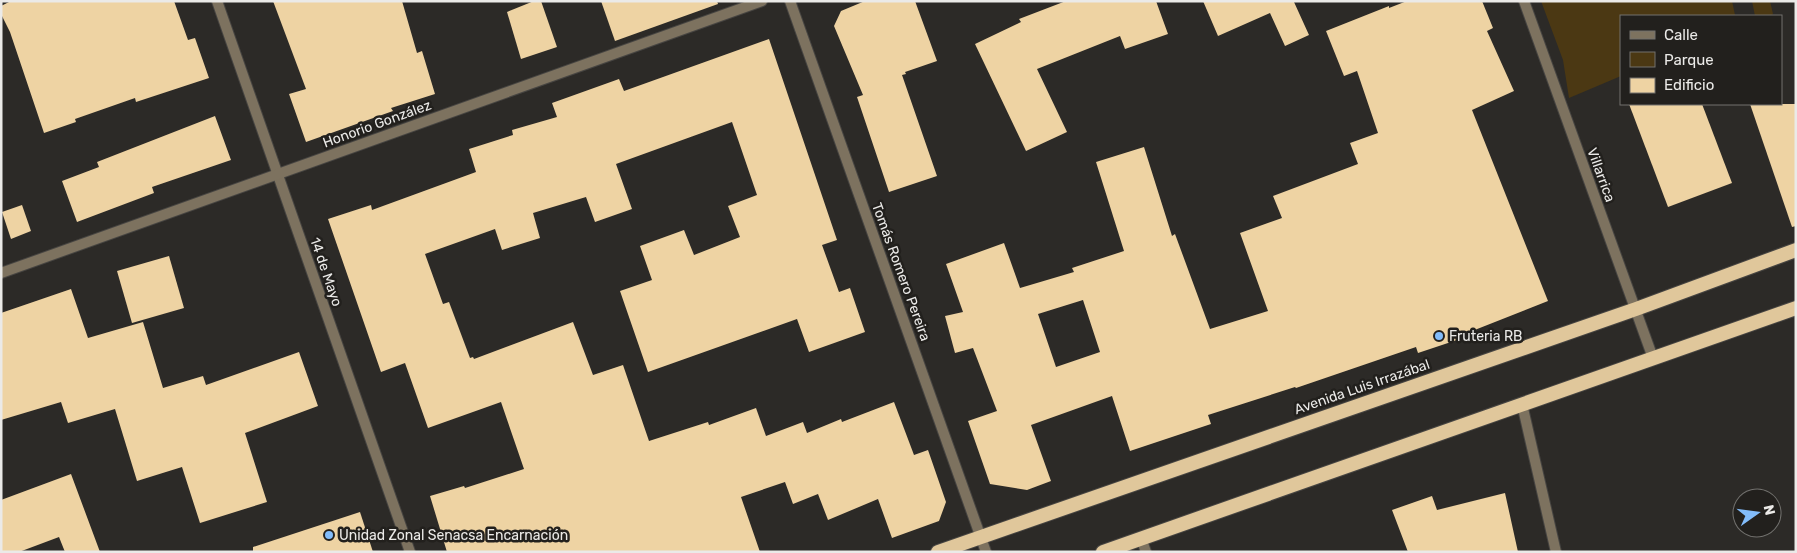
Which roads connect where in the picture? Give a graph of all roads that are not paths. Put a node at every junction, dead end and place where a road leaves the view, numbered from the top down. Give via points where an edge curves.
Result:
1 (217, 1) edge
2 (762, 1) edge
3 (790, 1) edge
4 (1524, 1) edge
5 (278, 174) junction
6 (1796, 250) edge
7 (1, 273) edge
8 (1796, 308) edge
9 (1636, 309) junction
10 (1653, 358) junction
11 (1522, 404) junction
12 (980, 537) junction
13 (1143, 545) edge
14 (410, 552) edge
15 (938, 552) edge
16 (986, 552) edge
17 (1103, 552) edge
18 (1556, 552) edge

1 - 5 street, 14 de Mayo
2 - 5 street, Honorio González
3 - 12 street, Tomás Romero Pereira
4 - 9 street, Villarrica
5 - 7 street, Honorio González
5 - 14 street, 14 de Mayo
6 - 9 highway, Avenida Luis Irrazábal
8 - 10 highway
9 - 10 street, Villarrica
9 - 12 highway, Avenida Luis Irrazábal
10 - 11 highway
11 - 13 highway
11 - 18 street
12 - 15 highway, Avenida Luis Irrazábal
12 - 16 street, Tomás Romero Pereira
13 - 17 highway

